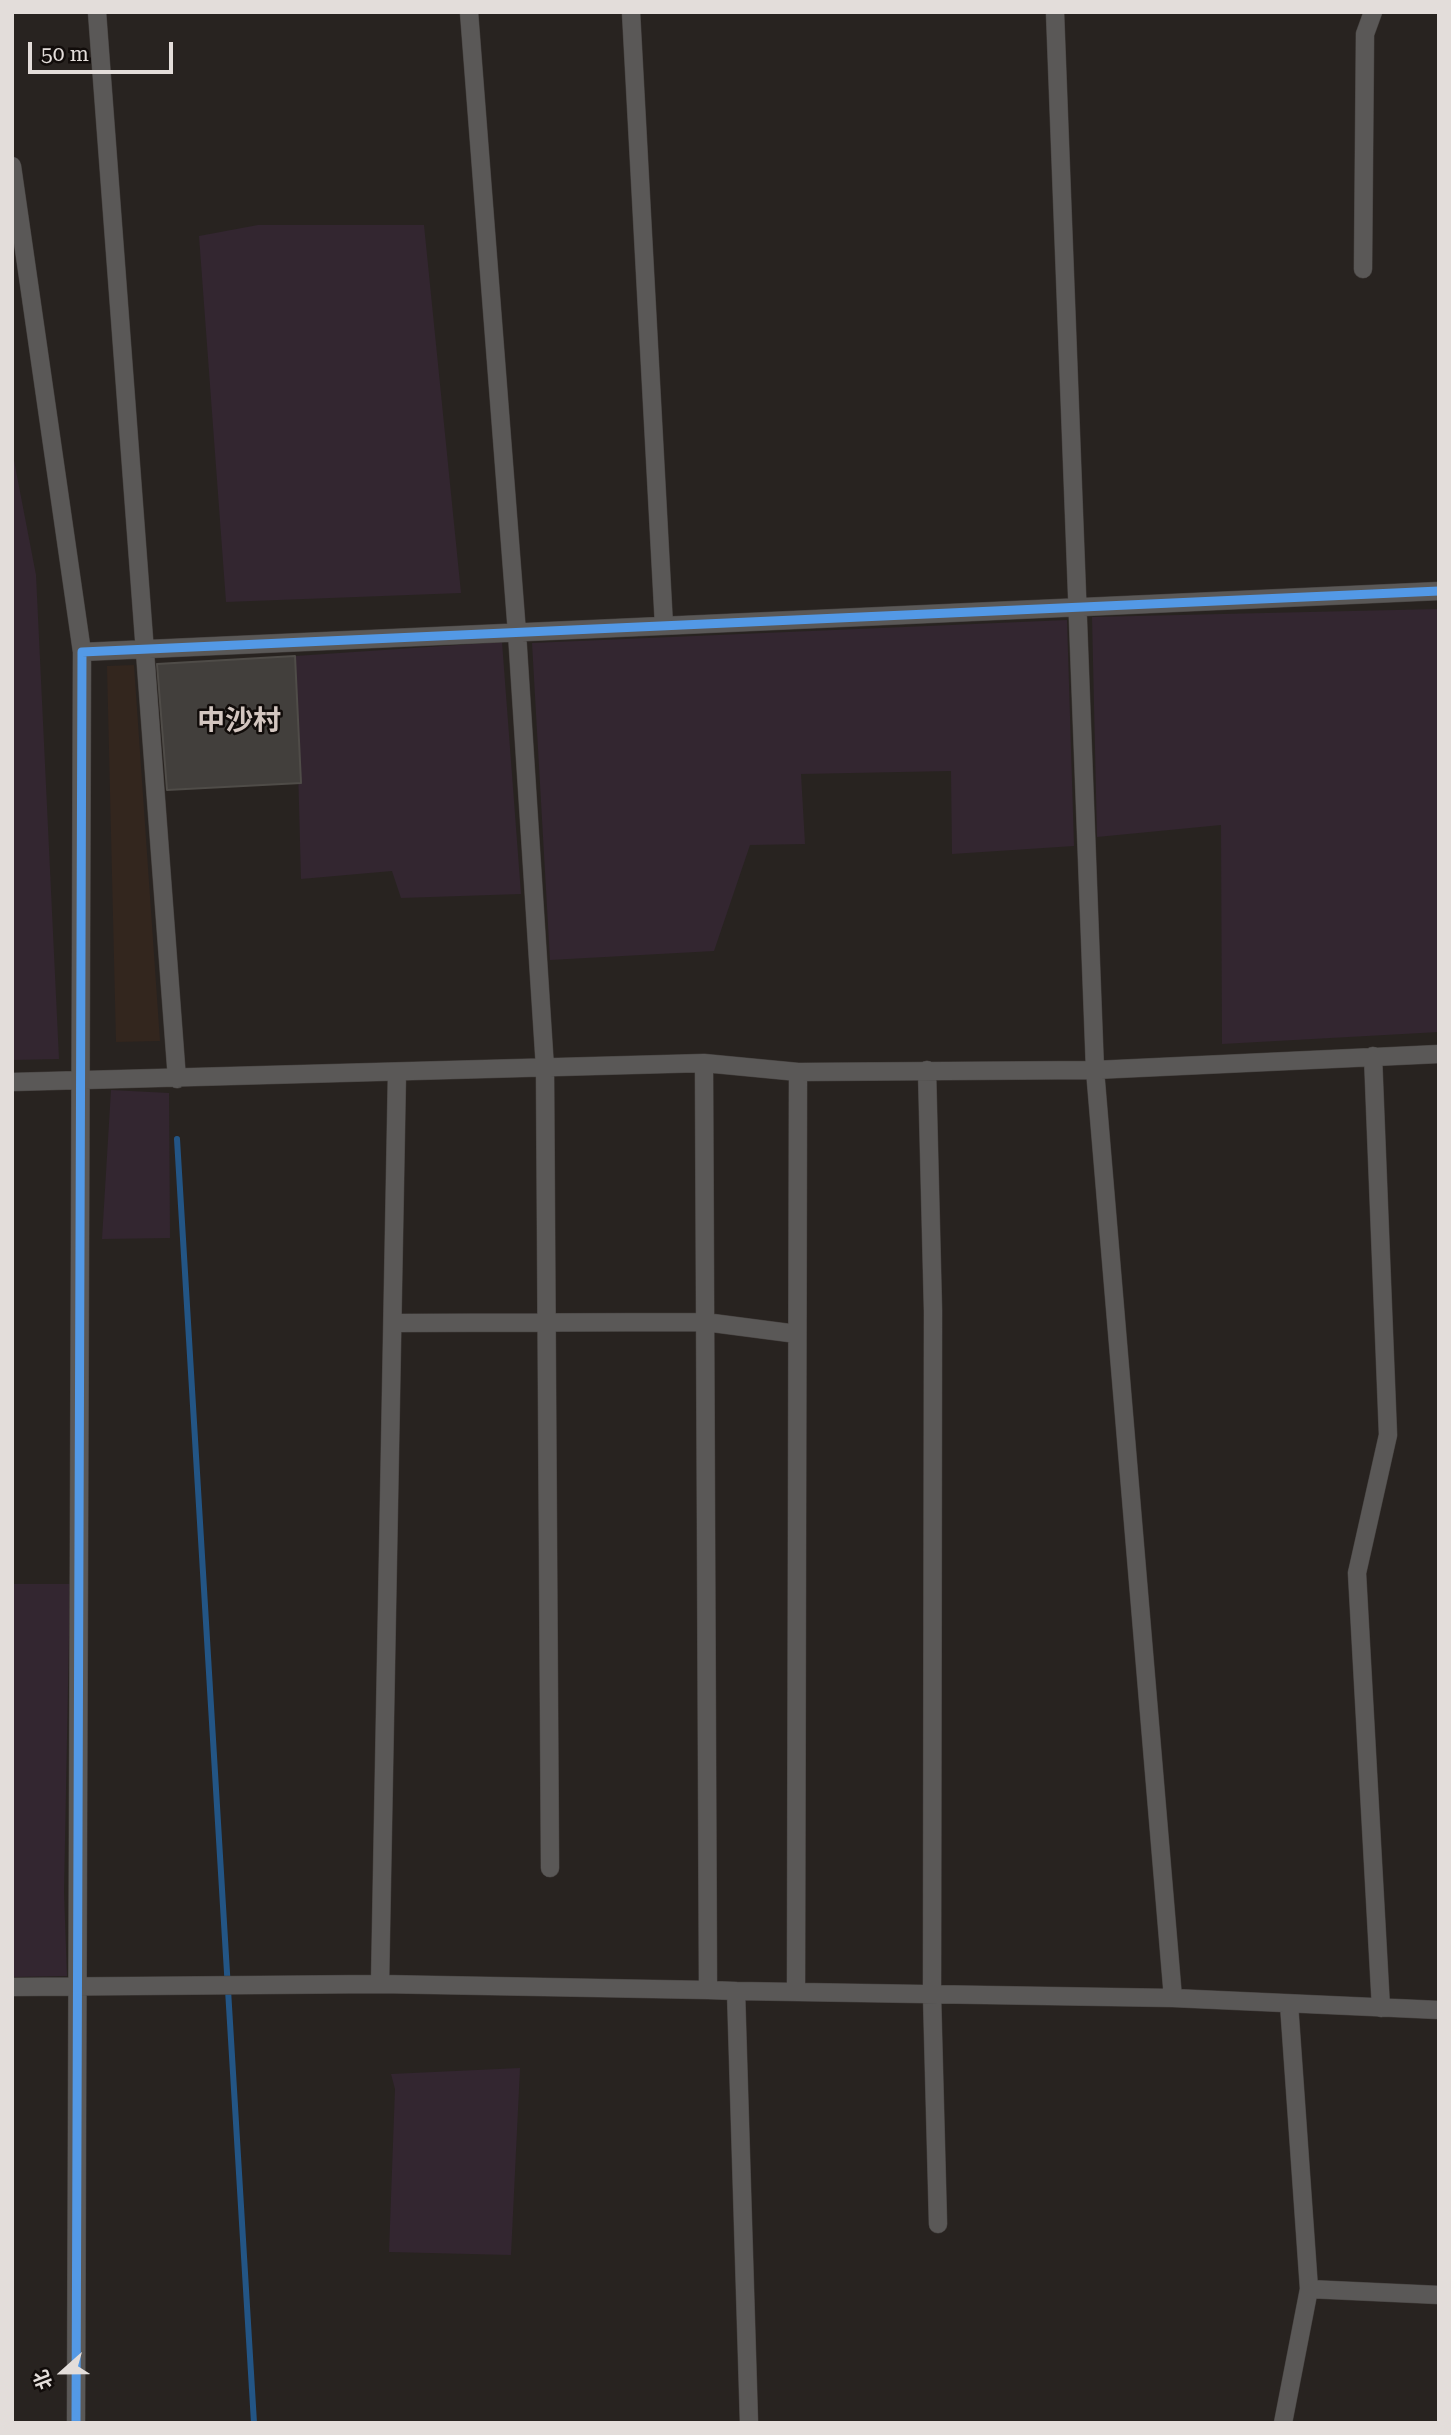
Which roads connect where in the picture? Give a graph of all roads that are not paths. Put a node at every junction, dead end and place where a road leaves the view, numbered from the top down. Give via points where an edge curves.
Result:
1 (97, 12) edge
2 (469, 12) edge
3 (631, 12) edge
4 (1055, 12) edge
5 (1373, 12) edge
6 (12, 166) edge
7 (1363, 269) dead end
8 (1439, 591) edge
9 (1077, 607) junction
10 (664, 626) junction
11 (517, 632) junction
12 (146, 649) junction
13 (82, 652) junction
14 (1439, 1054) edge
15 (1373, 1056) junction
16 (704, 1063) junction
17 (545, 1068) junction
18 (927, 1070) junction
19 (1095, 1070) junction
20 (397, 1072) junction
21 (798, 1072) junction
22 (177, 1079) junction
23 (12, 1082) edge
24 (83, 1082) junction
25 (547, 1322) junction
26 (705, 1322) junction
27 (394, 1323) junction
28 (797, 1334) junction
29 (550, 1868) dead end
30 (380, 1984) junction
31 (76, 1986) junction
32 (12, 1987) edge
33 (708, 1990) junction
34 (736, 1991) junction
35 (796, 1992) junction
36 (932, 1995) junction
37 (1173, 1998) junction
38 (1289, 2004) junction
39 (1381, 2008) junction
40 (1439, 2010) edge
41 (938, 2224) dead end
42 (1309, 2289) junction
43 (1439, 2295) edge
44 (76, 2423) edge
45 (749, 2423) edge
46 (1283, 2423) edge

1 - 12 street
2 - 11 street
3 - 10 street
4 - 9 street
5 - 7 street via 1365,34
6 - 13 street
8 - 9 street
9 - 10 street
9 - 19 street
10 - 11 street
11 - 12 street
11 - 17 street
12 - 13 street
12 - 22 street
13 - 24 street
14 - 15 street
15 - 19 street
15 - 39 street via 1388,1435 1357,1573
16 - 17 street
16 - 21 street
16 - 26 street
17 - 20 street
17 - 25 street
18 - 19 street
18 - 21 street
18 - 36 street via 933,1311
19 - 37 street
20 - 22 street
20 - 27 street
21 - 28 street
22 - 24 street
23 - 24 street
24 - 31 street
25 - 26 street
25 - 27 street
25 - 29 street
26 - 28 street
26 - 33 street
27 - 30 street
28 - 35 street
30 - 31 street
30 - 33 street
31 - 32 street
31 - 44 street
33 - 34 street
34 - 35 street
34 - 45 street
35 - 36 street
36 - 37 street
36 - 41 street
37 - 38 street
38 - 39 street
38 - 42 street
39 - 40 street
42 - 43 street
42 - 46 street

